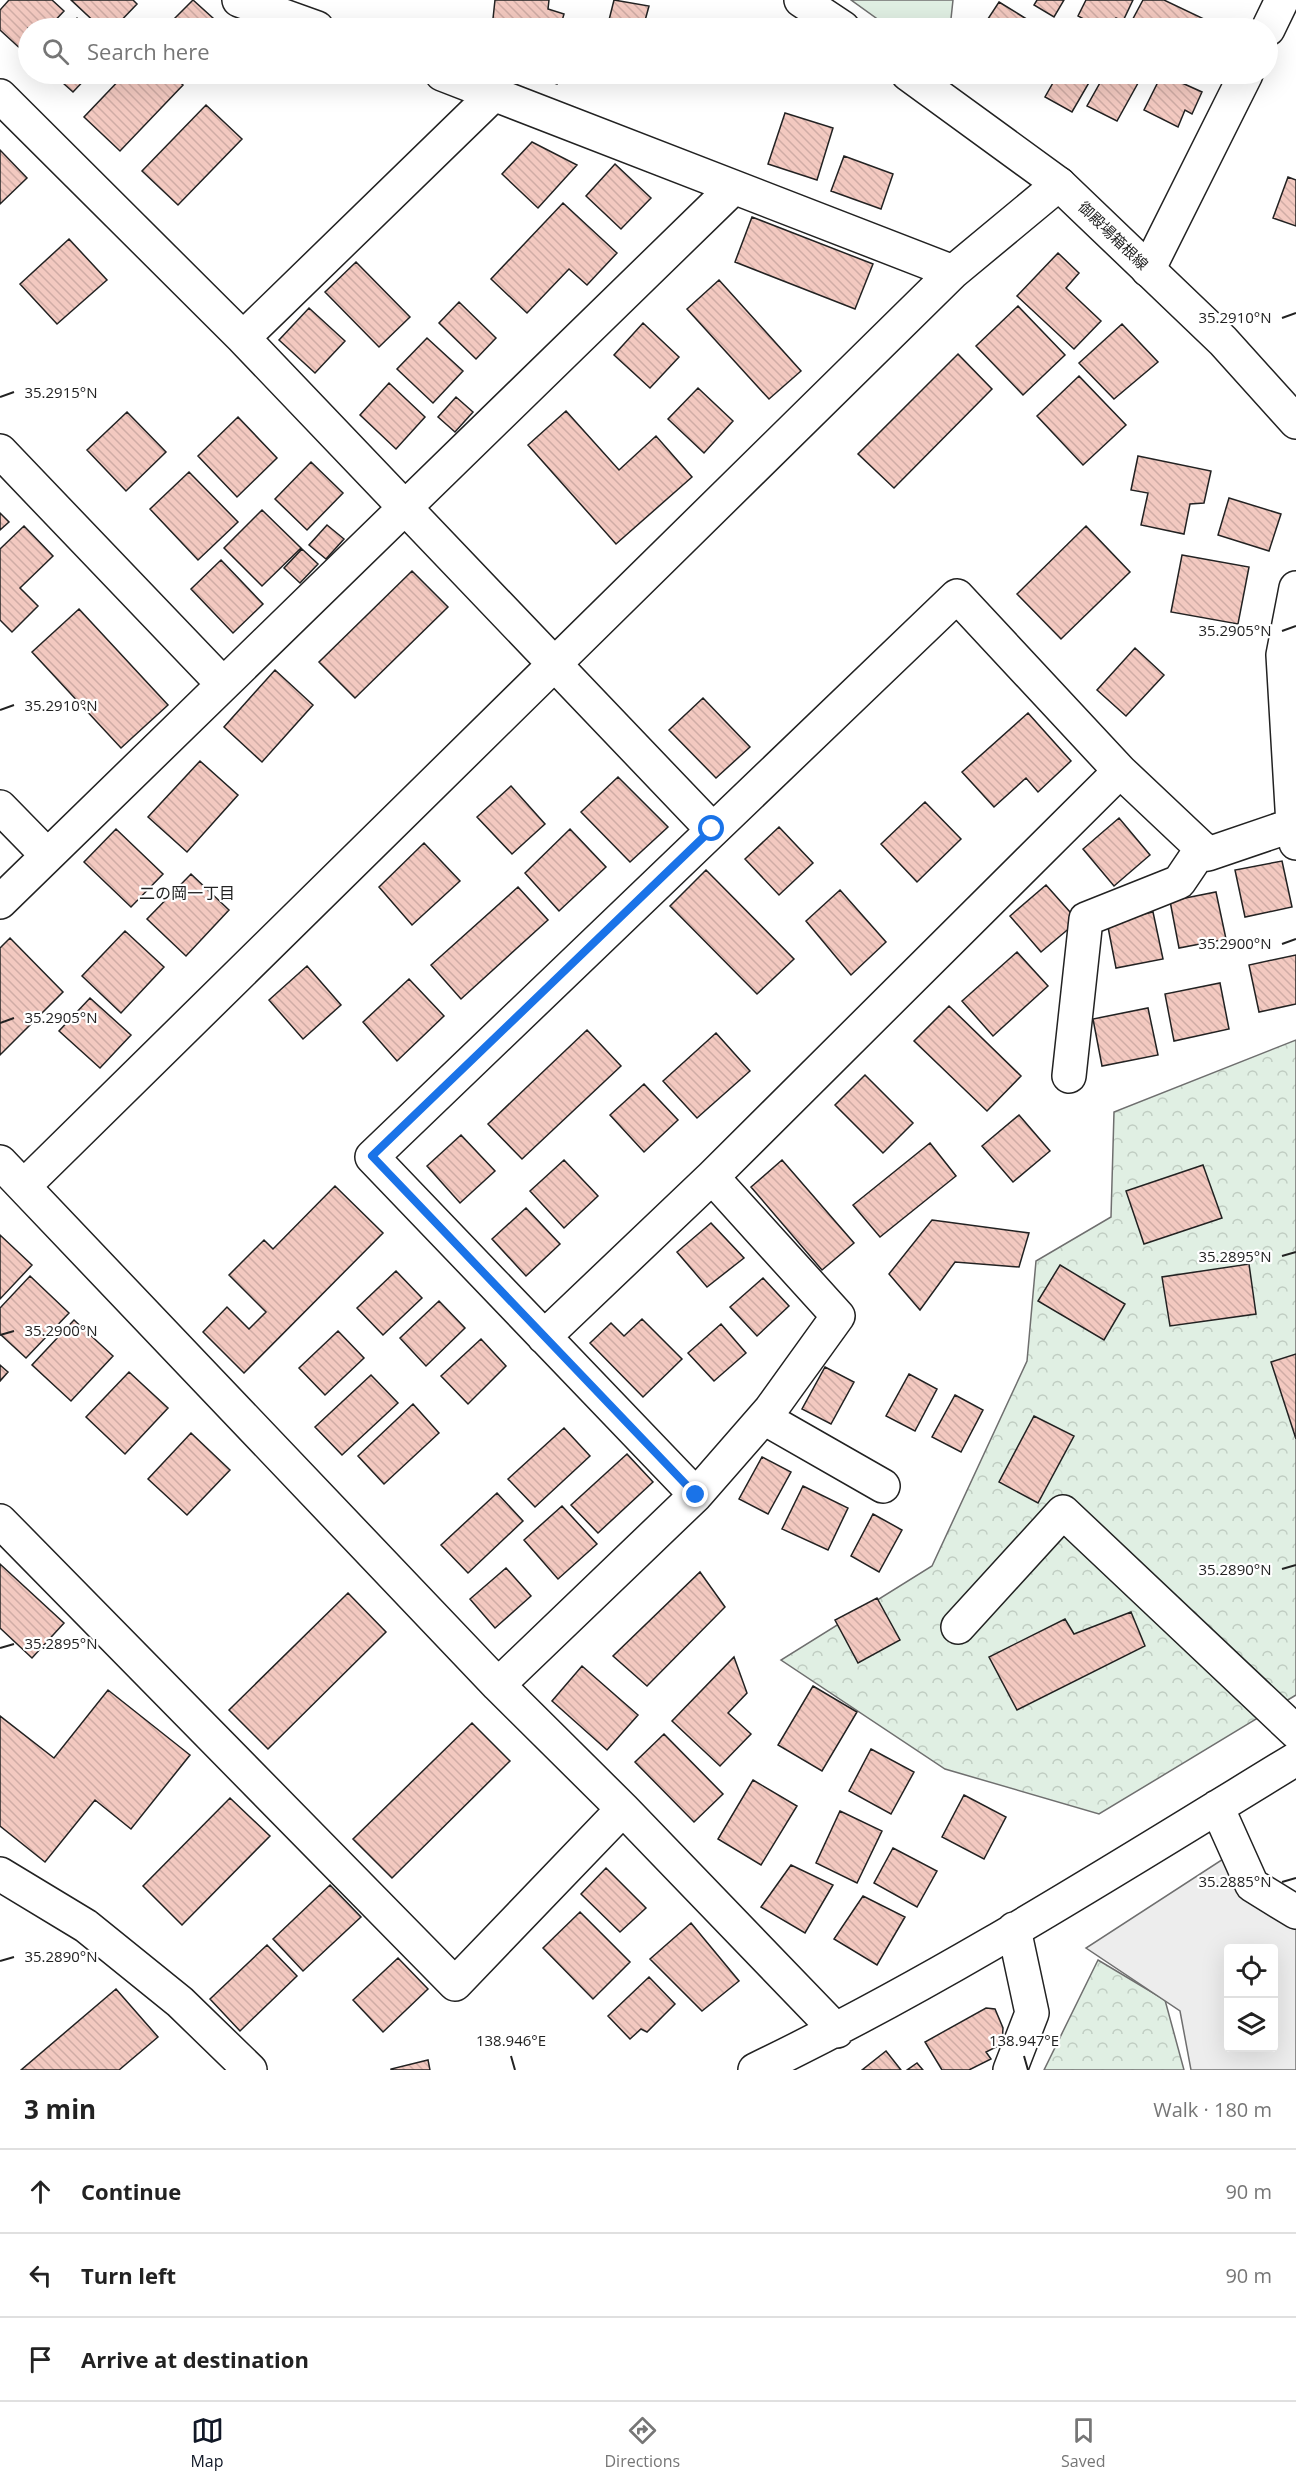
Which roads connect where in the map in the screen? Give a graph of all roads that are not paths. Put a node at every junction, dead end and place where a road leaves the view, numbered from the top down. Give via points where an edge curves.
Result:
1 (238, 0) edge
2 (801, 0) edge
3 (1282, 0) edge
4 (289, 18) edge
5 (828, 18) edge
6 (1273, 18) edge
7 (470, 84) edge
8 (922, 84) edge
9 (1241, 84) edge
10 (495, 93) junction
11 (0, 96) edge
12 (1059, 184) junction
13 (733, 188) junction
14 (1148, 270) junction
15 (953, 272) junction
16 (243, 338) junction
17 (1296, 422) edge
18 (0, 451) edge
19 (406, 506) junction
20 (1296, 588) edge
21 (553, 664) junction
22 (222, 683) junction
23 (1119, 771) junction
24 (0, 807) edge
25 (712, 829) junction
26 (1294, 834) edge
27 (1202, 848) junction
28 (46, 854) junction
29 (0, 902) edge
30 (1069, 1076) dead end
31 (0, 1162) edge
32 (712, 1177) junction
33 (24, 1186) junction
34 (544, 1337) junction
35 (764, 1418) junction
36 (884, 1486) dead end
37 (696, 1495) junction
38 (0, 1521) edge
39 (958, 1627) dead end
40 (498, 1685) junction
41 (1296, 1732) edge
42 (1296, 1759) edge
43 (1217, 1807) junction
44 (623, 1809) junction
45 (0, 1874) edge
46 (1296, 1912) edge
47 (1014, 1929) junction
48 (837, 2031) junction
49 (250, 2070) edge
50 (755, 2070) edge
51 (1010, 2070) edge

1 - 4 street
2 - 5 street
3 - 6 street
7 - 10 street
8 - 12 street, 御殿場箱根線
9 - 14 street
10 - 13 street
10 - 16 street
11 - 16 street
12 - 14 street, 御殿場箱根線
12 - 15 street
13 - 15 street
13 - 19 street
14 - 17 street, 御殿場箱根線 via 1223,341
15 - 21 street
16 - 19 street
18 - 22 street
19 - 21 street
19 - 22 street
20 - 26 street via 1283,655
21 - 25 street
21 - 33 street
22 - 28 street
23 - 25 street via 957,596
23 - 27 street
23 - 32 street
24 - 28 street
25 - 34 street via 372,1156
26 - 27 street via 1208,854
27 - 30 street via 1179,882 1086,919
28 - 29 street
31 - 33 street
32 - 34 street
32 - 35 street via 838,1316
33 - 40 street
34 - 37 street
35 - 36 street
35 - 37 street
37 - 40 street
38 - 44 street via 455,1984
39 - 41 street via 1063,1512
40 - 44 street
42 - 43 street
43 - 46 street via 1252,1885
43 - 47 street
44 - 48 street
45 - 49 street via 86,1926 180,2002
47 - 48 street
47 - 51 street via 1032,2013
48 - 50 street

